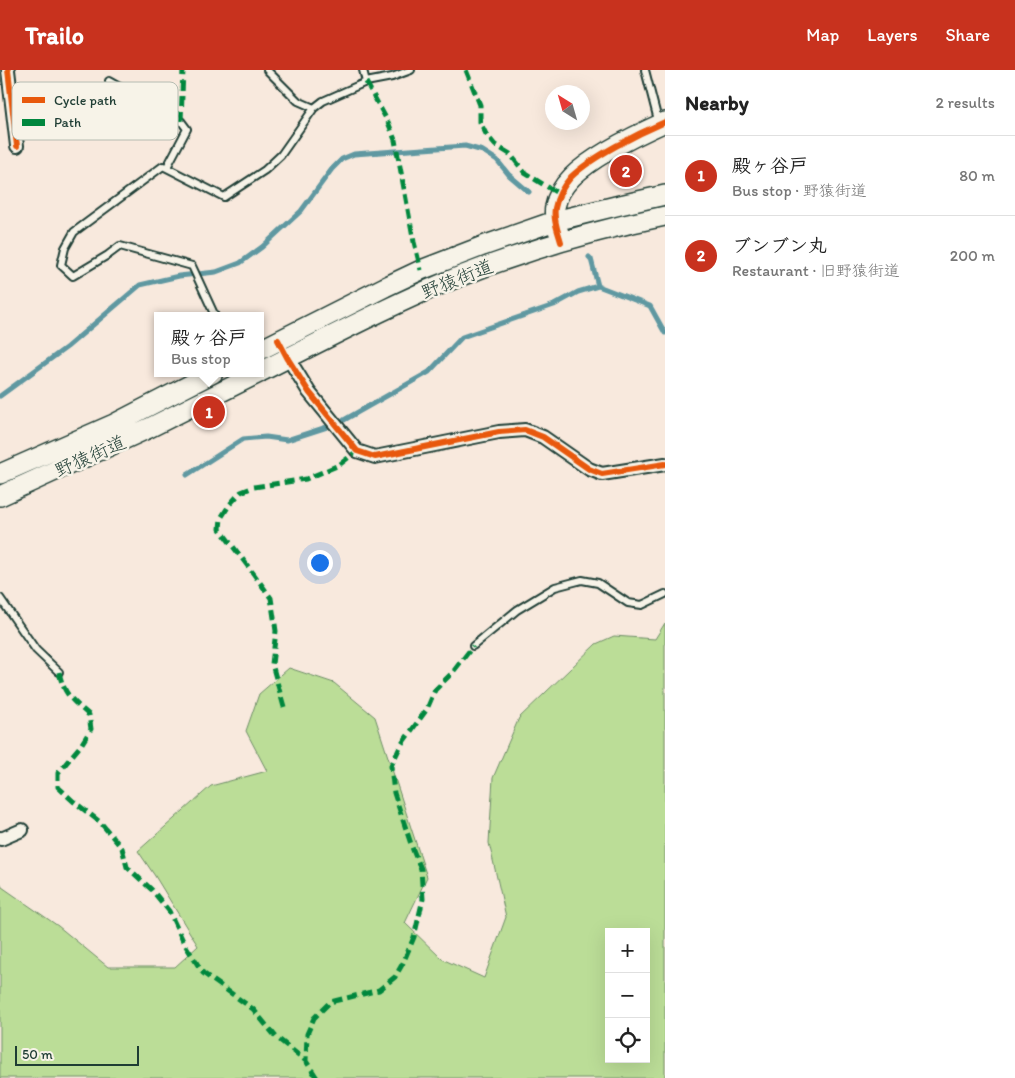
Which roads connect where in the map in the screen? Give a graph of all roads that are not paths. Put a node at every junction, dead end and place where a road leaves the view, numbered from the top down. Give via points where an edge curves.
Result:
1 (8, 70) edge
2 (267, 70) edge
3 (363, 70) edge
4 (411, 70) edge
5 (644, 70) edge
6 (366, 82) junction
7 (5, 97) edge
8 (314, 108) junction
9 (178, 119) edge
10 (662, 124) edge
11 (12, 126) edge
12 (16, 140) edge
13 (17, 146) dead end
14 (167, 167) junction
15 (665, 195) edge
16 (665, 216) edge
17 (555, 221) junction
18 (561, 242) junction
19 (213, 312) edge
20 (278, 340) junction
21 (264, 348) edge
22 (288, 359) junction
23 (264, 371) edge
24 (205, 377) edge
25 (251, 377) edge
26 (665, 464) edge
27 (0, 474) edge
28 (0, 496) edge
29 (665, 594) edge
30 (0, 598) edge
31 (473, 646) dead end
32 (59, 672) dead end
33 (22, 830) dead end
34 (0, 838) edge

1 - 7 street
2 - 8 lane via 298,101
3 - 6 lane
4 - 6 lane
5 - 10 lane
6 - 8 lane
7 - 11 street
8 - 14 lane via 281,155 265,170 224,197
9 - 14 lane via 187,129
10 - 17 main road via 607,152 571,178 559,194
12 - 13 street
14 - 19 lane via 163,166 74,232 65,248 61,265 73,276 120,246 192,266
15 - 17 main road, 野猿街道
16 - 18 main road, 野猿街道
17 - 18 main road
17 - 20 main road, 野猿街道 via 421,270
18 - 22 main road, 野猿街道 via 435,287
20 - 21 main road, 野猿街道
20 - 22 street
22 - 23 main road, 野猿街道
22 - 26 street via 309,392 357,451 375,457 499,432 525,430 544,437 589,469 602,474
24 - 27 main road, 野猿街道 via 114,424
25 - 28 main road, 野猿街道
29 - 31 lane via 642,605 628,603 598,583 582,580 555,587 517,610
30 - 32 lane via 36,650
33 - 34 street

